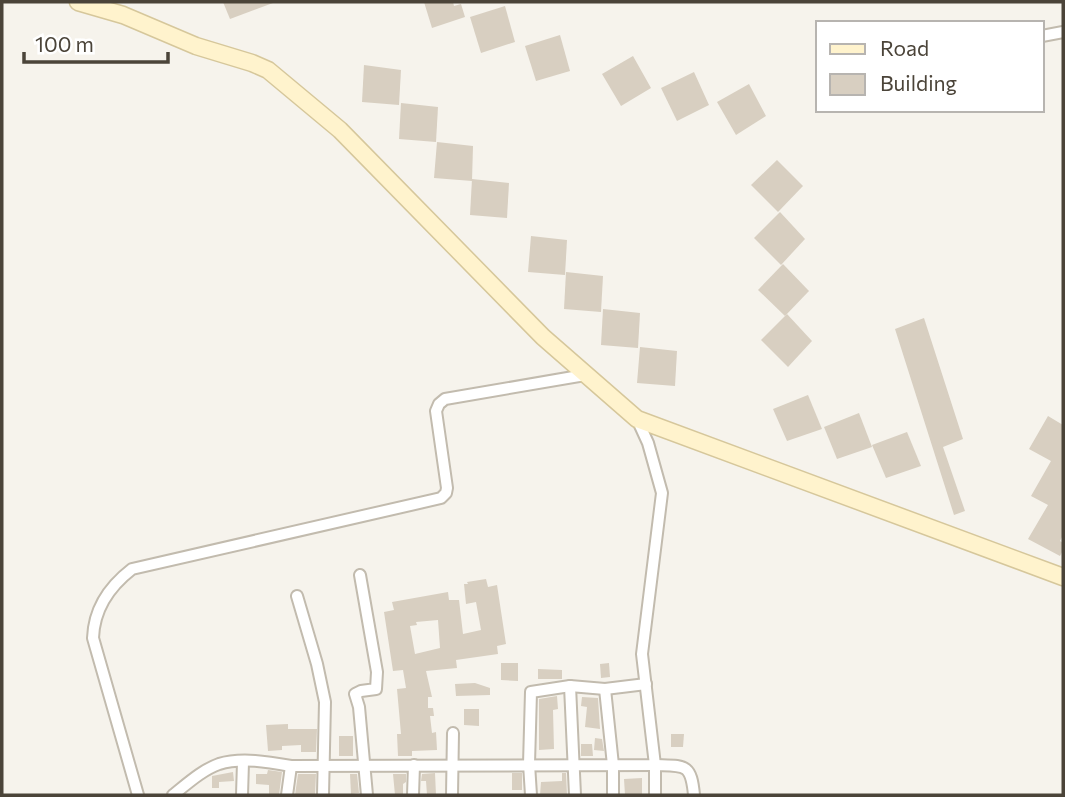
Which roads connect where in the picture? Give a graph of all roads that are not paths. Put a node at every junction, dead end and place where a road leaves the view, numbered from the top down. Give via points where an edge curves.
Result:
1 (78, 2) edge
2 (1063, 32) edge
3 (1044, 36) edge
4 (585, 374) junction
5 (637, 419) junction
6 (360, 575) dead end
7 (1063, 577) edge
8 (297, 596) dead end
9 (646, 684) junction
10 (570, 686) junction
11 (605, 689) junction
12 (453, 733) dead end
13 (243, 762) junction
14 (453, 764) junction
15 (529, 764) junction
16 (414, 765) junction
17 (575, 765) junction
18 (613, 765) junction
19 (655, 765) junction
20 (291, 766) junction
21 (325, 766) junction
22 (366, 766) junction
23 (191, 781) junction
24 (138, 795) edge
25 (173, 795) edge
26 (190, 795) edge
27 (242, 795) edge
28 (287, 795) edge
29 (323, 795) edge
30 (367, 795) edge
31 (413, 795) edge
32 (452, 795) edge
33 (531, 795) edge
34 (575, 795) edge
35 (613, 795) edge
36 (655, 795) edge
37 (694, 795) edge

1 - 4 street via 268,70 340,130
2 - 3 street
4 - 5 street
4 - 24 street via 445,399 439,404 436,411 447,488 441,498 132,569 115,582 93,625 93,638
5 - 7 street
5 - 9 street via 662,492 642,654
6 - 22 street via 377,672 376,690 355,694
8 - 21 street via 325,702
9 - 11 street
9 - 19 street
10 - 11 street
10 - 15 street via 531,692
10 - 17 street
11 - 18 street
12 - 14 street
13 - 20 street
13 - 23 street via 220,763
13 - 27 street
14 - 15 street
14 - 16 street
14 - 32 street
15 - 17 street
15 - 33 street
16 - 22 street
16 - 31 street
17 - 18 street
17 - 34 street
18 - 19 street
18 - 35 street
19 - 36 street
19 - 37 street via 688,769
20 - 21 street
20 - 28 street
21 - 22 street
21 - 29 street
22 - 30 street
23 - 25 street
23 - 26 street

